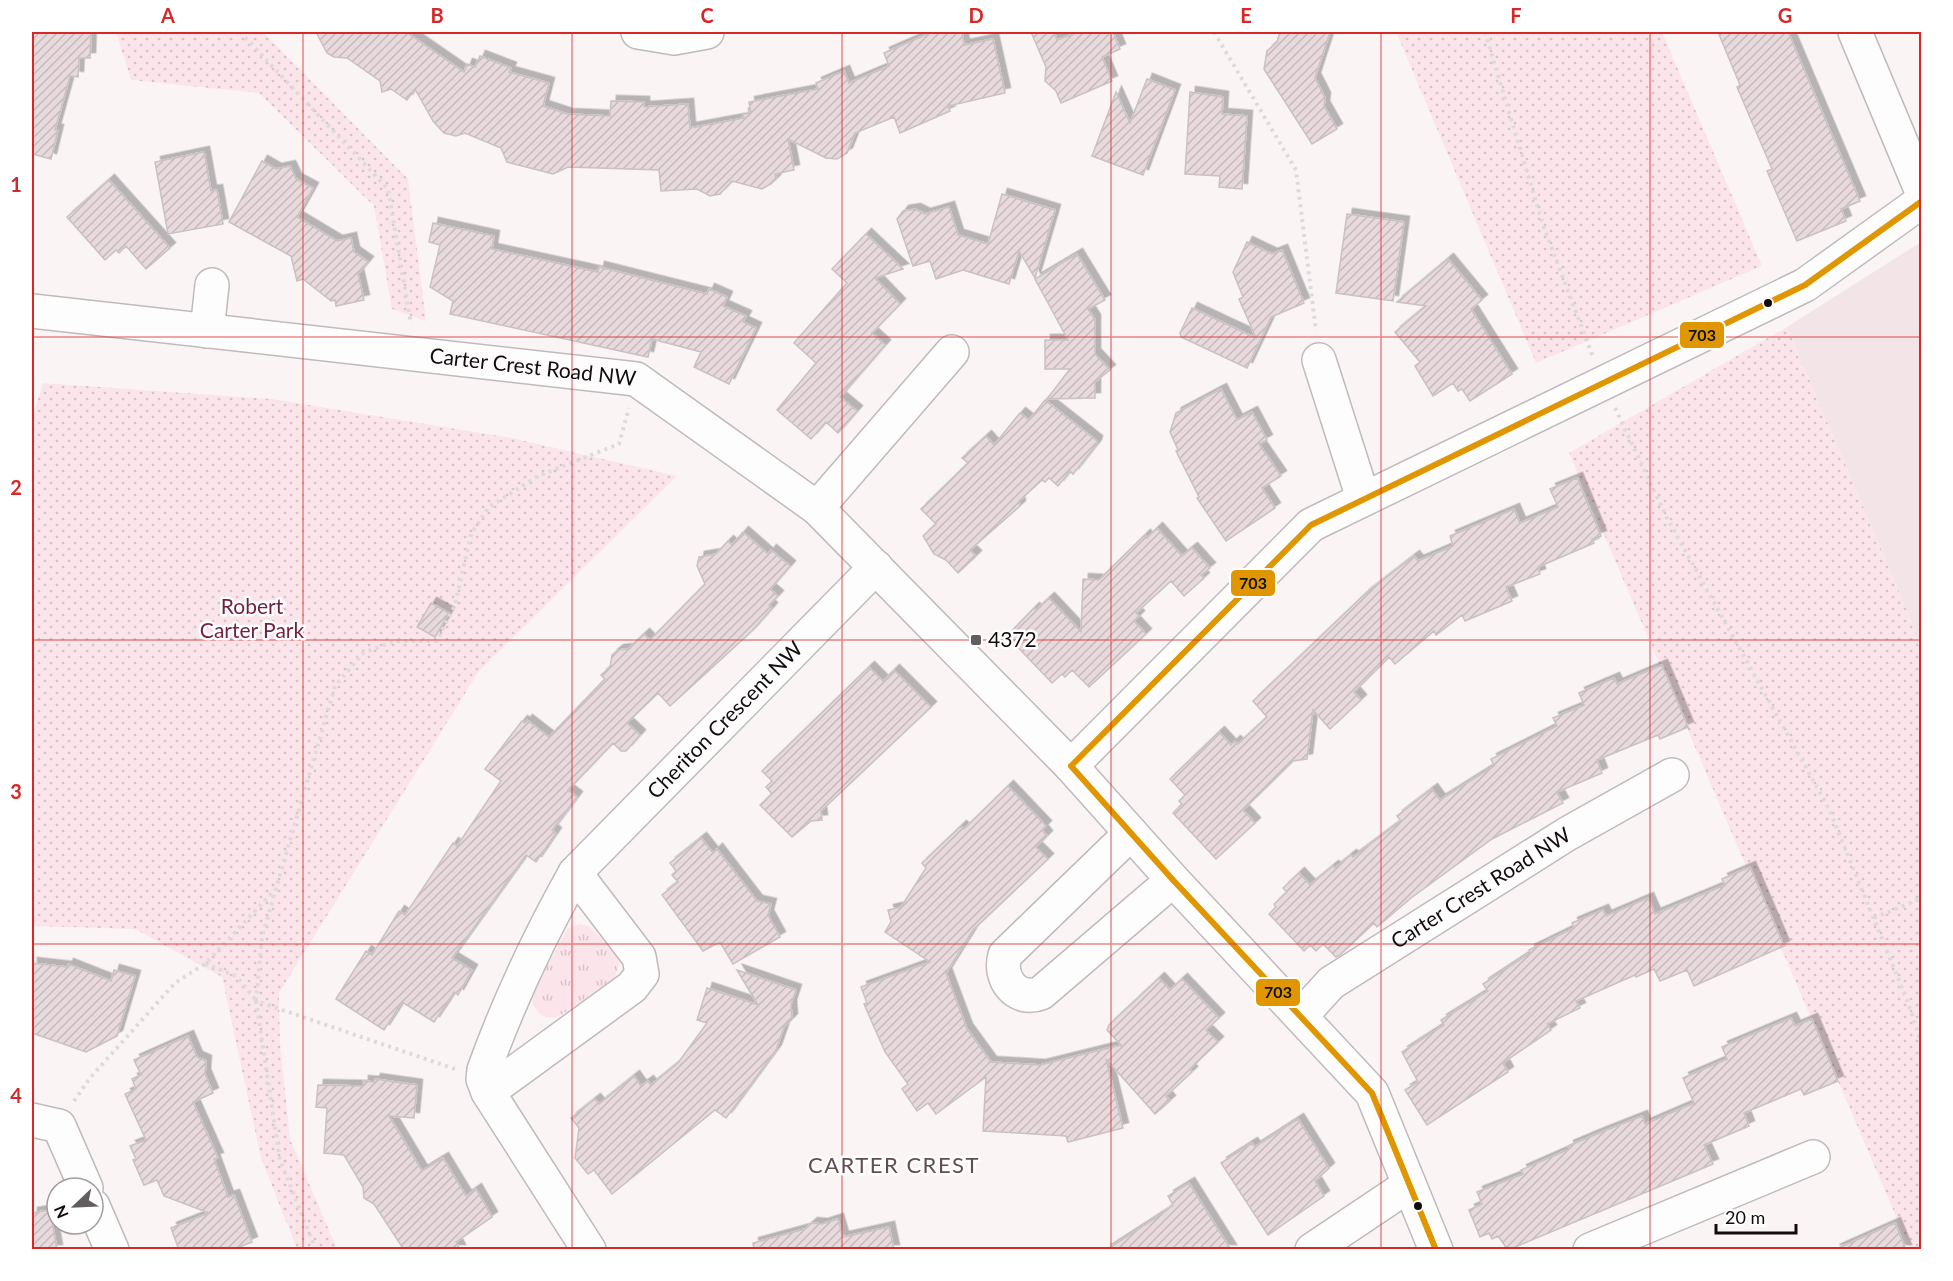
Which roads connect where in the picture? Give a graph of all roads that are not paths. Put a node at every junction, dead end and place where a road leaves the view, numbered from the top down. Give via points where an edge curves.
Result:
1 (638, 32) edge
2 (707, 32) edge
3 (1855, 32) edge
4 (1922, 192) edge
5 (1922, 201) edge
6 (212, 285) dead end
7 (32, 311) edge
8 (207, 331) junction
9 (952, 352) dead end
10 (1319, 360) road end
11 (1363, 498) junction
12 (817, 508) junction
13 (876, 567) junction
14 (1071, 766) junction
15 (1672, 775) dead end
16 (1131, 833) junction
17 (575, 873) junction
18 (1173, 880) junction
19 (1301, 1016) junction
20 (488, 1092) junction
21 (45, 1123) edge
22 (1813, 1157) dead end
23 (78, 1176) edge
24 (1409, 1185) junction
25 (105, 1234) edge
26 (112, 1250) edge
27 (589, 1250) edge
28 (1312, 1250) edge
29 (1436, 1250) edge
30 (1590, 1250) edge

1 - 2 street via 674,38
3 - 4 street
5 - 11 street via 1805,285
6 - 8 street
7 - 8 street, Carter Crest Road NW
8 - 12 street, Carter Crest Road NW via 636,379
9 - 12 street
10 - 11 street
11 - 14 street via 1311,525
12 - 13 street, Carter Crest Road NW
13 - 14 street, Carter Crest Road NW
13 - 17 street, Cheriton Crescent NW
14 - 16 street, Carter Crest Road NW
15 - 19 street, Carter Crest Road NW via 1567,834 1331,983
16 - 18 street, Carter Crest Road NW
16 - 18 street via 1005,955 1002,964 1009,984 1023,995 1041,993
17 - 20 street, Cheriton Crescent NW via 509,1003 484,1070
17 - 20 street via 639,957 642,974 632,987
18 - 19 street, Carter Crest Road NW
19 - 24 street, Carter Crest Road NW via 1371,1093
20 - 27 street, Cheriton Crescent NW
21 - 23 street
22 - 30 street
24 - 28 street
24 - 29 street, Carter Crest Road NW
25 - 26 street

